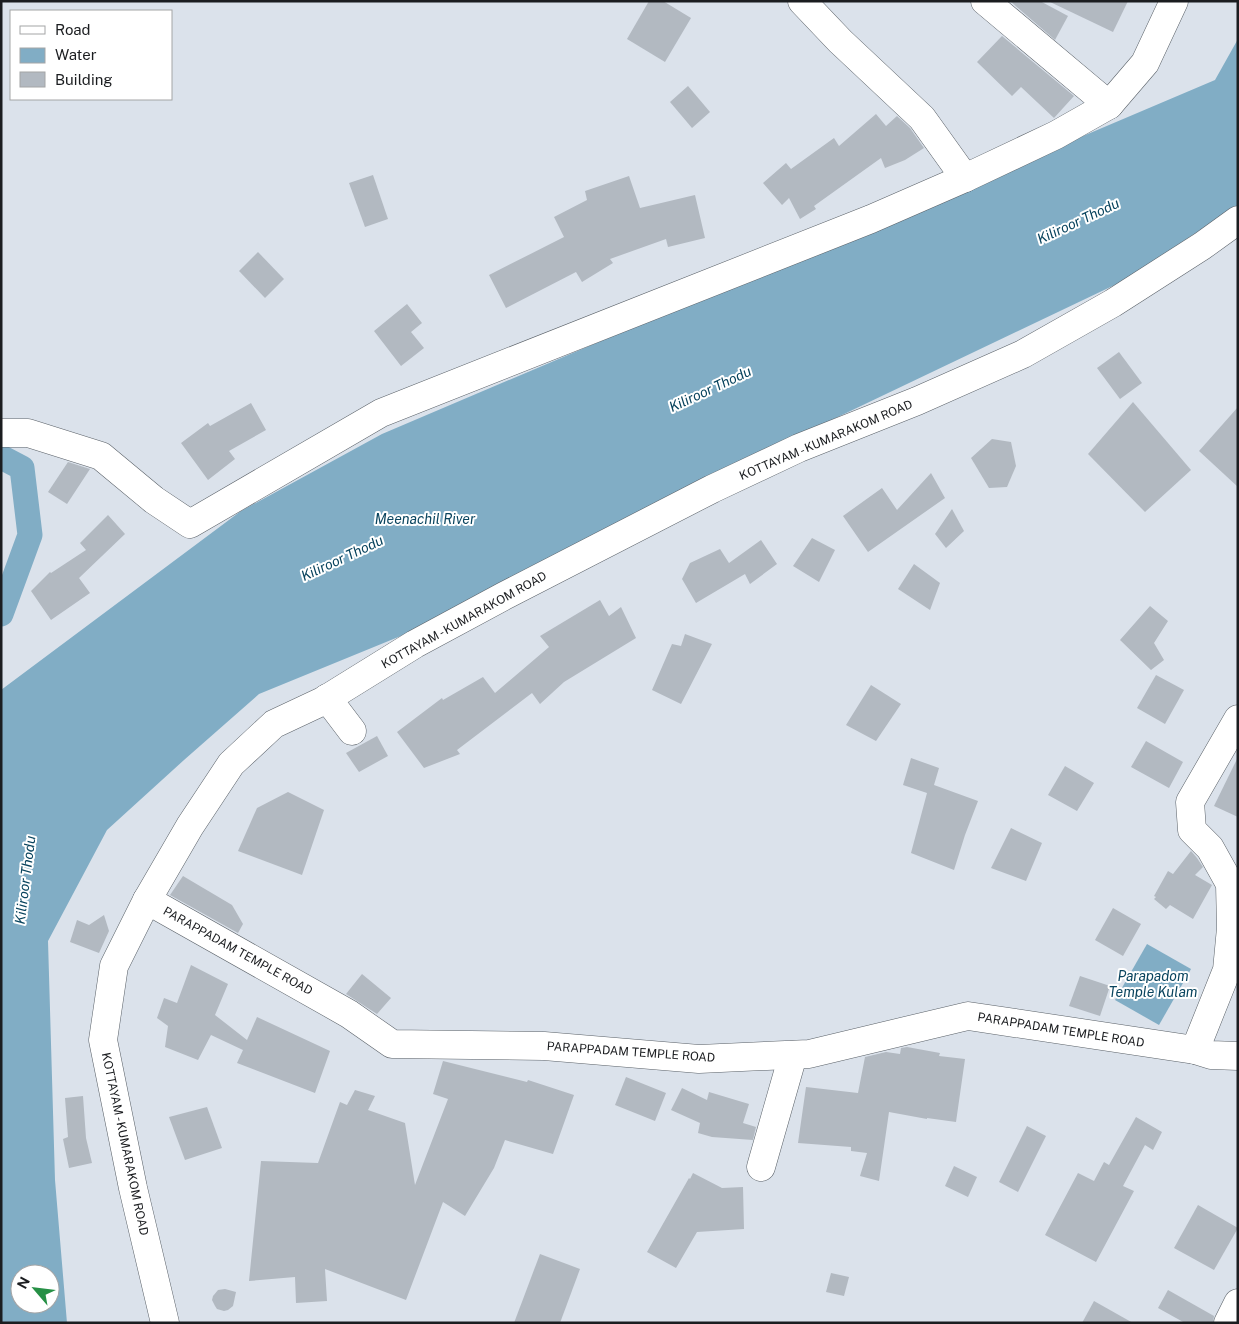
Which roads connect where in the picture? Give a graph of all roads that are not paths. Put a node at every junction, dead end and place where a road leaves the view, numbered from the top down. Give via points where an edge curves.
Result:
1 (802, 1) edge
2 (985, 1) edge
3 (1174, 1) edge
4 (1109, 105) junction
5 (965, 178) junction
6 (1238, 220) edge
7 (1, 432) edge
8 (327, 698) junction
9 (1238, 719) edge
10 (352, 731) dead end
11 (146, 900) junction
12 (1203, 1053) junction
13 (793, 1055) junction
14 (1238, 1056) edge
15 (1238, 1071) edge
16 (761, 1167) dead end
17 (1238, 1303) edge
18 (165, 1323) edge
19 (1228, 1323) edge

1 - 5 street via 922,118
2 - 4 street
3 - 4 street via 1145,63
4 - 5 street via 1056,136
5 - 7 street via 871,220 381,412 190,524 154,500 101,456 28,433
6 - 8 street, KOTTAYAM - KUMARAKOM ROAD via 1113,303 1023,354 799,448 712,489 414,644
8 - 10 street
8 - 11 street, KOTTAYAM - KUMARAKOM ROAD via 274,724 231,764
9 - 12 street via 1190,802 1192,830 1210,848 1230,884 1228,970
11 - 13 street, PARAPPADAM TEMPLE ROAD via 349,1014 392,1044 544,1046 699,1059
11 - 18 street, KOTTAYAM - KUMARAKOM ROAD via 114,966 103,1040
12 - 13 street, PARAPPADAM TEMPLE ROAD via 968,1016 810,1054
12 - 14 street, PARAPPADAM TEMPLE ROAD
12 - 15 street
13 - 16 street
17 - 19 street

